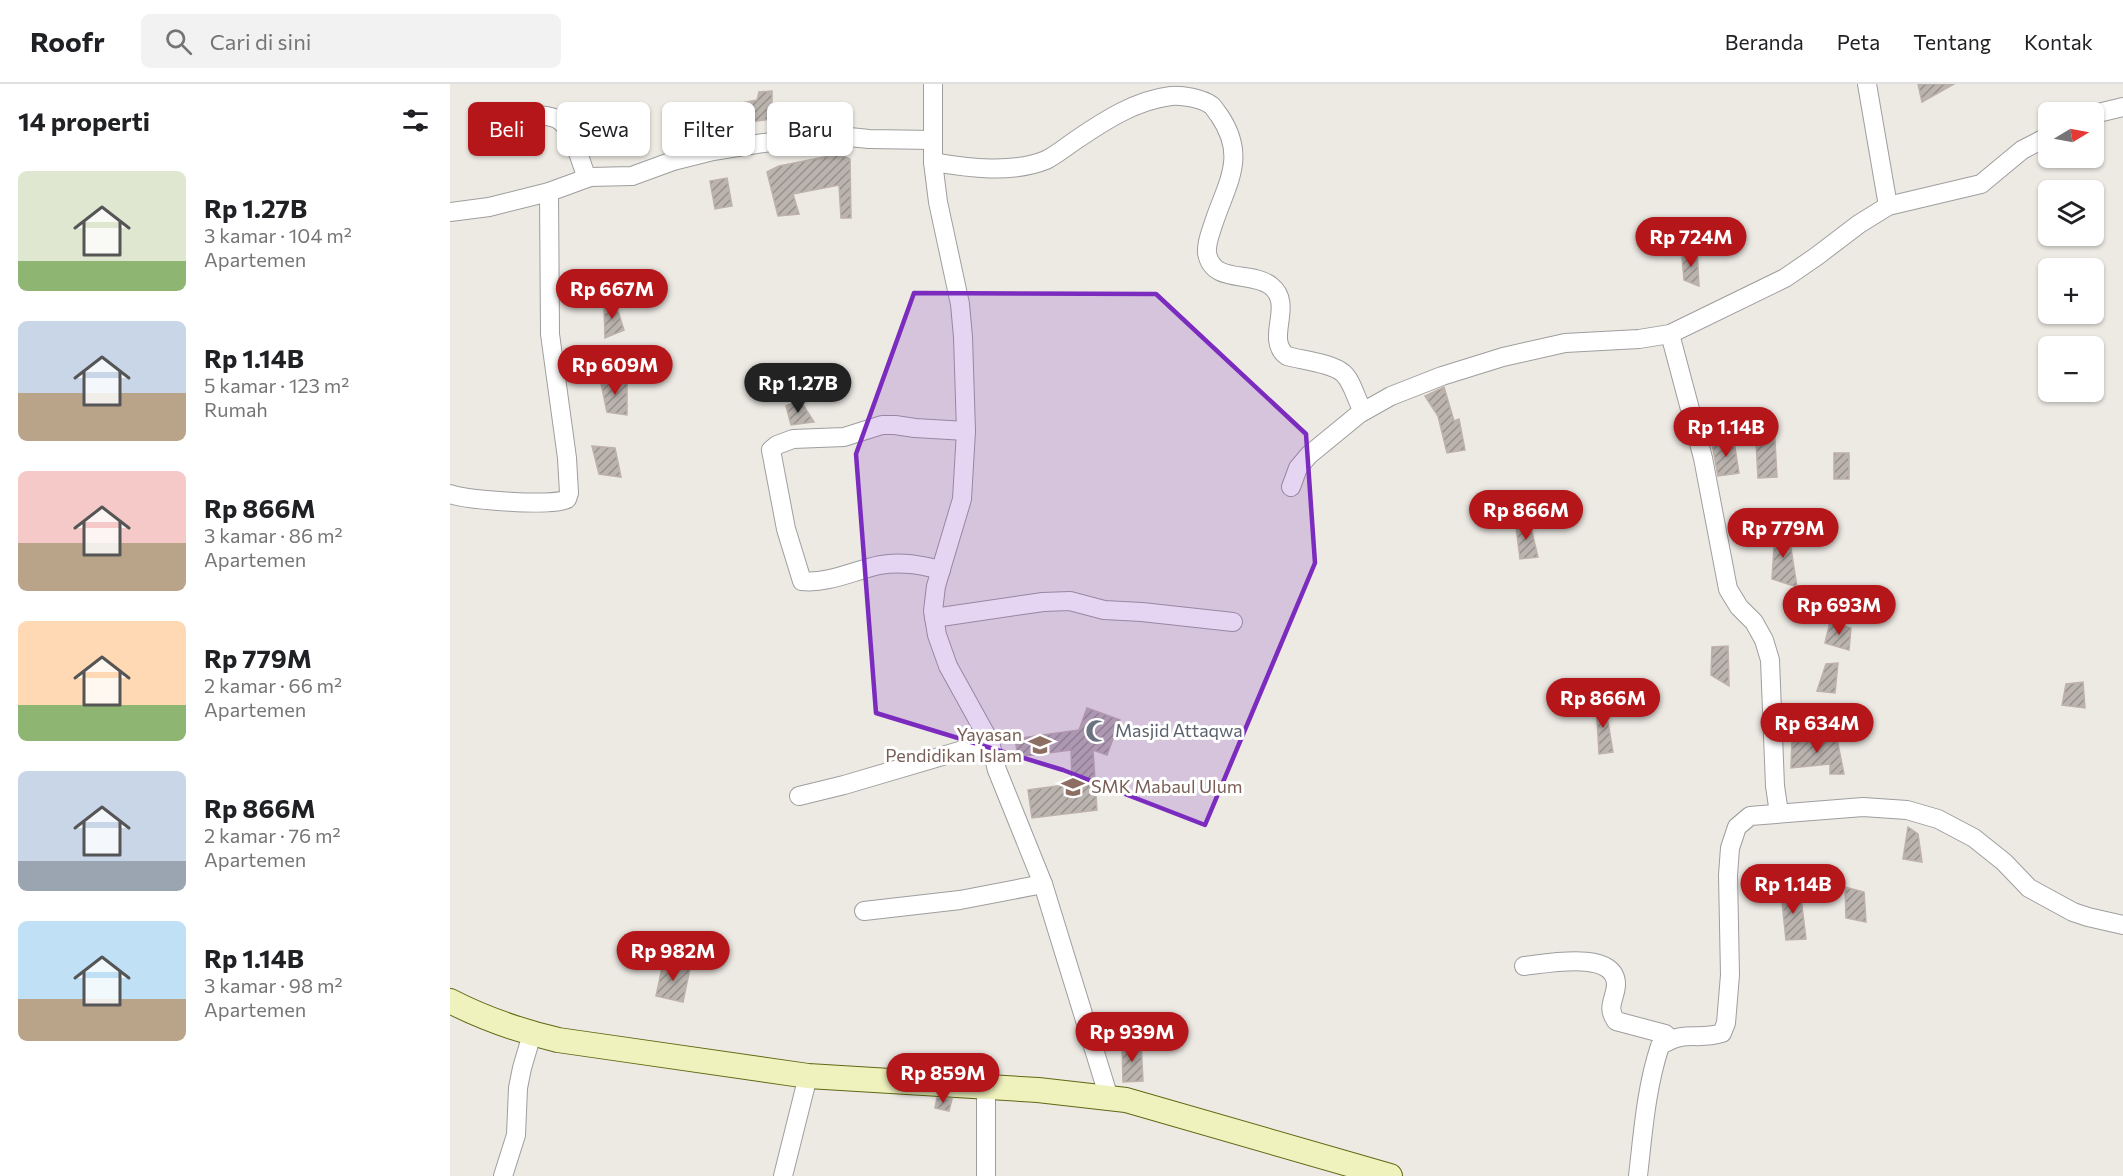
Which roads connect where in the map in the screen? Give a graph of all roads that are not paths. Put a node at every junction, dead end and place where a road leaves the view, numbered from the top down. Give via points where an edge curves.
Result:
1 (933, 84) edge
2 (1867, 84) edge
3 (2123, 107) edge
4 (2104, 112) edge
5 (545, 117) edge
6 (933, 140) junction
7 (2038, 142) edge
8 (933, 162) junction
9 (587, 178) junction
10 (549, 192) junction
11 (1887, 206) junction
12 (450, 212) edge
13 (1670, 334) junction
14 (1364, 411) junction
15 (966, 431) junction
16 (1291, 487) dead end
17 (450, 494) edge
18 (940, 570) junction
19 (934, 618) junction
20 (1233, 622) dead end
21 (990, 742) junction
22 (799, 796) dead end
23 (1779, 813) junction
24 (1043, 884) junction
25 (864, 911) dead end
26 (2123, 925) edge
27 (1524, 966) dead end
28 (450, 1001) edge
29 (532, 1034) junction
30 (1671, 1039) junction
31 (808, 1076) junction
32 (986, 1088) junction
33 (1108, 1098) junction
34 (503, 1176) edge
35 (783, 1176) edge
36 (986, 1176) edge
37 (1390, 1176) edge
38 (1638, 1176) edge

1 - 6 street
2 - 11 street
3 - 4 street
5 - 9 street via 562,123 574,142
6 - 8 street
6 - 9 street via 802,137 712,151 632,176
7 - 11 street via 1981,184
8 - 14 street via 973,169 1019,166 1046,160 1102,123 1155,100 1188,97 1211,105 1228,130 1235,151 1230,181 1207,243 1210,263 1214,269 1272,286 1279,295 1281,308 1277,343 1281,352 1343,373
8 - 15 street via 960,304
9 - 10 street
10 - 12 street
10 - 17 street via 550,334 569,493 567,499 556,502 497,501
11 - 13 street via 1785,278
13 - 14 street via 1564,343 1503,357 1442,376
13 - 23 street via 1703,458 1728,589 1754,622 1770,660
14 - 16 street via 1309,455 1298,468
15 - 18 street via 962,499
15 - 18 street via 882,425 844,436 793,439 771,450 786,529 802,581 881,565 908,563
18 - 19 street
19 - 20 street via 1070,601 1104,610
19 - 21 street via 948,666
21 - 22 street
21 - 24 street via 997,770
23 - 26 street via 1863,807 1907,810 1938,819 1974,838 2029,888 2073,912
23 - 30 street via 1750,816 1737,827 1730,848 1730,975 1722,1034
24 - 25 street via 960,900
24 - 33 street
27 - 30 street via 1588,961 1601,965 1614,976 1616,985 1610,1007 1617,1021
28 - 29 street
29 - 31 street
29 - 34 street via 518,1088 516,1135
30 - 38 street via 1660,1046 1654,1065
31 - 32 street
31 - 35 street
32 - 33 street
32 - 36 street
33 - 37 street

